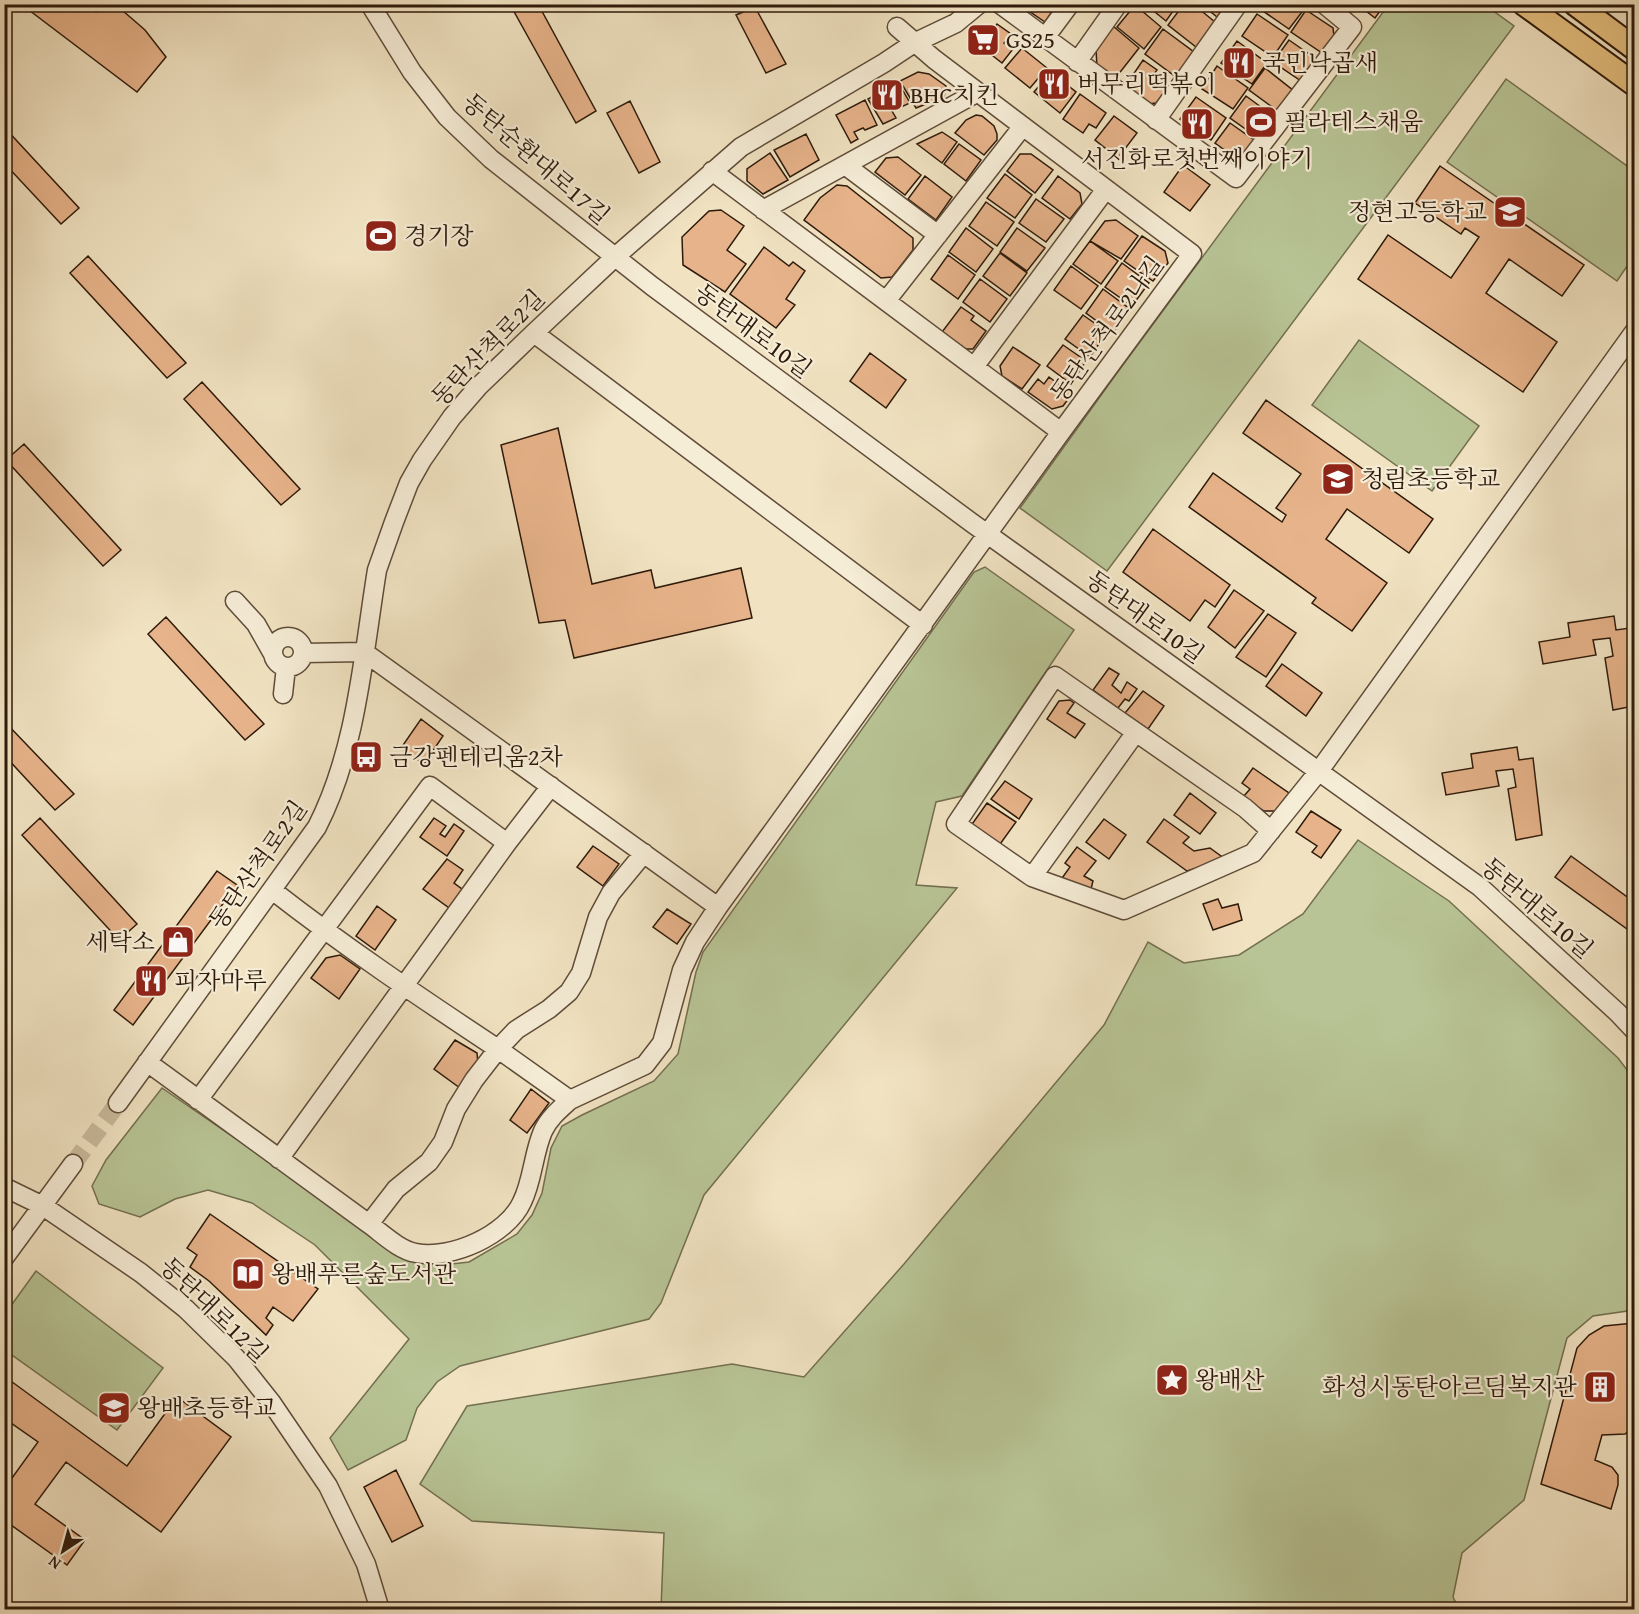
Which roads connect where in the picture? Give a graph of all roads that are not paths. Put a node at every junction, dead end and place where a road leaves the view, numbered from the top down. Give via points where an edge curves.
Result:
1 (370, 4) edge
2 (979, 4) edge
3 (1000, 4) edge
4 (1070, 4) edge
5 (1118, 4) edge
6 (1238, 4) edge
7 (1324, 4) edge
8 (1524, 4) edge
9 (1575, 4) edge
10 (897, 27) dead end
11 (1044, 39) junction
12 (914, 43) junction
13 (1635, 48) edge
14 (1077, 62) junction
15 (1635, 84) edge
16 (978, 92) junction
17 (1156, 120) junction
18 (1023, 126) junction
19 (845, 165) junction
20 (712, 171) junction
21 (1106, 189) junction
22 (763, 210) junction
23 (938, 235) junction
24 (615, 257) junction
25 (886, 301) junction
26 (1635, 332) edge
27 (534, 333) junction
28 (974, 367) junction
29 (1061, 432) junction
30 (988, 534) junction
31 (235, 601) dead end
32 (923, 624) junction
33 (278, 646) junction
34 (363, 652) junction
35 (303, 653) junction
36 (286, 667) junction
37 (283, 694) dead end
38 (1136, 732) junction
39 (1319, 771) junction
40 (551, 786) junction
41 (1271, 831) junction
42 (507, 843) junction
43 (644, 853) junction
44 (1032, 877) junction
45 (272, 890) junction
46 (718, 907) junction
47 (322, 929) junction
48 (404, 987) junction
49 (1635, 1030) edge
50 (498, 1048) junction
51 (147, 1062) junction
52 (198, 1100) junction
53 (570, 1100) junction
54 (118, 1103) tunnel mouth
55 (279, 1159) junction
56 (73, 1164) tunnel mouth
57 (4, 1187) edge
58 (43, 1206) junction
59 (369, 1224) junction
60 (4, 1258) edge
61 (380, 1610) edge

1 - 24 street, 동탄순환대로17길 via 412,72 447,117 491,159
2 - 12 street, 동탄산척로2길 via 956,23
3 - 11 street
4 - 11 street
5 - 14 street
6 - 17 street
7 - 17 street via 1352,27 1236,178
8 - 15 main road
9 - 13 main road
10 - 12 street, 동탄산척로2나길
11 - 14 street
12 - 16 street, 동탄산척로2나길
12 - 20 street, 동탄산척로2길 via 741,147
14 - 17 street
16 - 18 street, 동탄산척로2나길
16 - 19 street
18 - 21 street, 동탄산척로2나길
18 - 23 street
19 - 22 street
19 - 23 street
20 - 22 street, 동탄산척로2나길
20 - 24 street, 동탄산척로2길
21 - 28 street
21 - 29 street, 동탄산척로2나길 via 1192,254
22 - 25 street, 동탄산척로2나길
23 - 25 street
24 - 27 street, 동탄산척로2길
24 - 30 street, 동탄대로10길
25 - 28 street, 동탄산척로2나길
26 - 39 street
27 - 32 street
27 - 34 street, 동탄산척로2길 via 452,417 409,483 377,570
28 - 29 street, 동탄산척로2나길
29 - 30 street, 동탄산척로2나길
30 - 32 street, 동탄산척로2나길
30 - 39 street, 동탄대로10길
31 - 33 street
32 - 46 street, 동탄산척로2나길
33 - 35 street via 288,637 301,644
33 - 36 street via 277,662
34 - 35 street
34 - 40 street
34 - 45 street, 동탄산척로2길 via 345,756 328,807
35 - 36 street via 296,665
36 - 37 street
38 - 41 street via 1245,808
38 - 44 street
38 - 44 street via 1055,676 956,824
39 - 41 street
39 - 49 street, 동탄대로10길 via 1480,886
40 - 42 street
40 - 43 street
41 - 44 street via 1253,853 1124,910
42 - 47 street via 430,786
42 - 48 street
43 - 46 street
43 - 50 street via 602,909 581,974 569,992
45 - 47 street
45 - 51 street, 동탄산척로2길
46 - 53 street, 동탄산척로2나길 via 682,970 662,1043 651,1058 645,1065
47 - 48 street
47 - 52 street
48 - 50 street
48 - 55 street
50 - 53 street
50 - 59 street via 456,1109 443,1142 429,1162 396,1189
51 - 52 street
51 - 54 street, 동탄산척로2길
52 - 55 street
53 - 59 street via 543,1131 522,1204 506,1225 471,1245 440,1255 414,1253
55 - 59 street
56 - 58 street
57 - 58 street, 동탄대로12길
58 - 60 street
58 - 61 street, 동탄대로12길 via 141,1273 236,1358 272,1402 328,1486 366,1564

